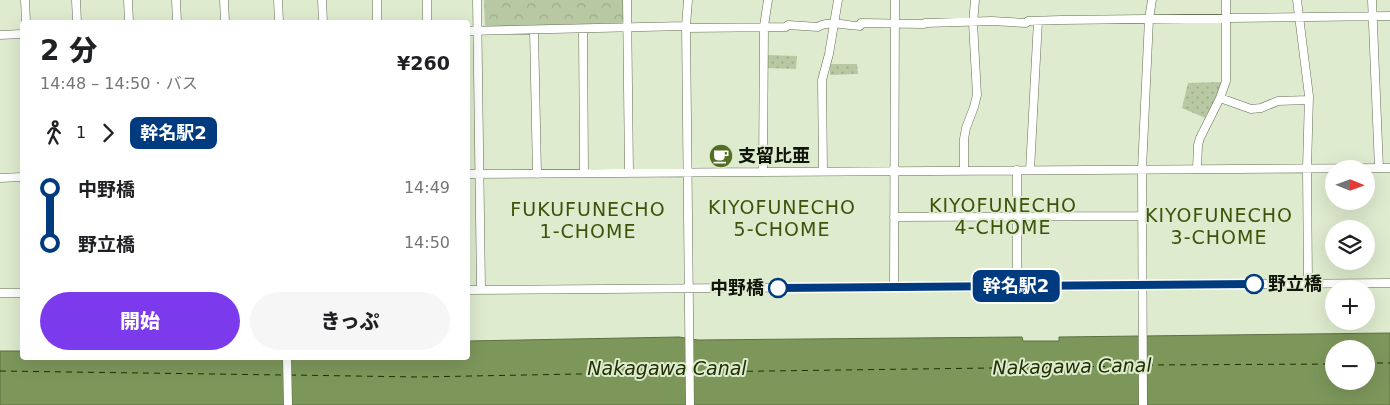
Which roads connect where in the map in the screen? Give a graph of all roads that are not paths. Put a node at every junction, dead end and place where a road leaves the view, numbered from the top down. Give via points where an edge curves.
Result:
1 (24, 0) edge
2 (76, 0) edge
3 (128, 0) edge
4 (176, 0) edge
5 (224, 0) edge
6 (278, 0) edge
7 (322, 0) edge
8 (377, 0) edge
9 (427, 0) edge
10 (477, 0) edge
11 (627, 0) edge
12 (688, 0) edge
13 (768, 0) edge
14 (838, 0) edge
15 (894, 0) edge
16 (975, 0) edge
17 (1152, 0) edge
18 (1226, 0) edge
19 (1297, 0) edge
20 (1372, 0) edge
21 (1372, 15) junction
22 (1299, 16) junction
23 (1390, 16) edge
24 (1226, 17) junction
25 (1149, 18) junction
26 (26, 20) edge
27 (77, 20) edge
28 (129, 20) edge
29 (177, 20) edge
30 (225, 20) edge
31 (279, 20) edge
32 (323, 20) edge
33 (377, 20) edge
34 (427, 20) edge
35 (1038, 21) junction
36 (974, 23) junction
37 (835, 24) junction
38 (895, 24) junction
39 (764, 26) junction
40 (627, 27) junction
41 (686, 27) junction
42 (583, 28) junction
43 (534, 30) junction
44 (470, 31) edge
45 (477, 31) junction
46 (20, 34) edge
47 (0, 35) edge
48 (1220, 98) junction
49 (1308, 100) junction
50 (1307, 168) junction
51 (1379, 168) junction
52 (1390, 168) edge
53 (1142, 169) junction
54 (1197, 169) junction
55 (964, 170) junction
56 (1017, 170) junction
57 (1030, 170) junction
58 (823, 171) junction
59 (894, 171) junction
60 (688, 172) junction
61 (763, 172) junction
62 (584, 173) junction
63 (629, 173) junction
64 (470, 174) edge
65 (479, 174) junction
66 (537, 174) junction
67 (0, 178) edge
68 (20, 178) edge
69 (1017, 216) junction
70 (1142, 216) junction
71 (894, 217) junction
72 (1390, 283) edge
73 (1308, 284) junction
74 (1142, 285) junction
75 (1017, 286) junction
76 (894, 287) junction
77 (688, 288) junction
78 (470, 290) edge
79 (481, 290) junction
80 (20, 293) edge
81 (0, 294) edge
82 (288, 360) edge
83 (288, 405) edge
84 (690, 405) edge
85 (1142, 405) edge

1 - 26 street
2 - 27 street
3 - 28 street
4 - 29 street
5 - 30 street
6 - 31 street
7 - 32 street
8 - 33 street
9 - 34 street
10 - 45 street
11 - 40 street
12 - 41 street
13 - 39 street
14 - 37 street
15 - 38 street
16 - 36 street
17 - 25 street
18 - 24 street
19 - 22 street
20 - 21 street
21 - 22 street
21 - 23 street
21 - 51 street
22 - 24 street
22 - 49 street
24 - 25 street
24 - 48 street via 1226,81
25 - 35 street
25 - 53 street
35 - 36 street
35 - 57 street
36 - 38 street
36 - 55 street via 976,95 964,139
37 - 38 street
37 - 39 street via 818,27
37 - 58 street via 822,80
38 - 59 street
39 - 41 street
39 - 61 street
40 - 41 street
40 - 42 street
40 - 63 street
41 - 60 street
42 - 43 street
42 - 62 street
43 - 45 street
43 - 66 street
44 - 45 street
45 - 65 street
46 - 47 street
48 - 49 street via 1246,109 1278,101
48 - 54 street via 1200,138
49 - 50 street
50 - 51 street
50 - 54 street
50 - 73 street
51 - 52 street
53 - 54 street
53 - 57 street
53 - 70 street
55 - 56 street
55 - 59 street
56 - 57 street
56 - 69 street
58 - 59 street
58 - 61 street
59 - 71 street
60 - 61 street
60 - 63 street
60 - 77 street
62 - 63 street
62 - 66 street
64 - 65 street
65 - 66 street
65 - 79 street
67 - 68 street
69 - 70 street
69 - 71 street
69 - 75 street
70 - 74 street
71 - 76 street
72 - 73 street
73 - 74 street
74 - 75 street
74 - 85 street
75 - 76 street
76 - 77 street
77 - 79 street
77 - 84 street
78 - 79 street
80 - 81 street
82 - 83 street

